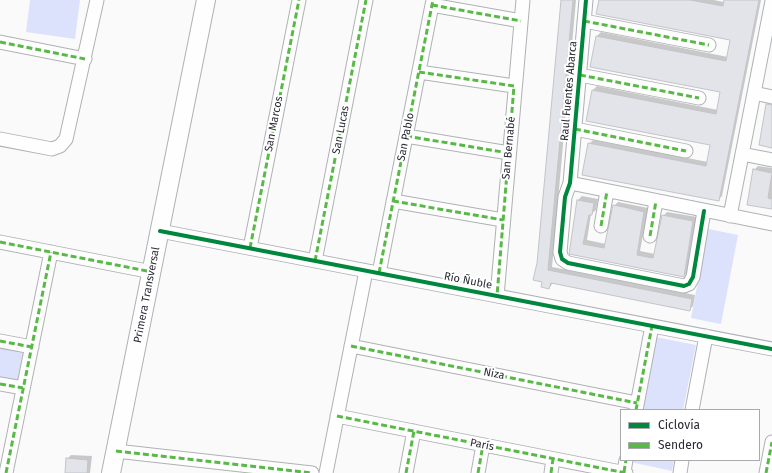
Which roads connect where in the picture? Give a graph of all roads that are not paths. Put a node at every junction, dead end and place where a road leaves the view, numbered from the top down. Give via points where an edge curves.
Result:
1 (97, 0) edge
2 (206, 0) edge
3 (299, 0) edge
4 (366, 0) edge
5 (523, 0) edge
6 (586, 0) edge
7 (772, 1) edge
8 (432, 2) edge
9 (521, 21) junction
10 (584, 21) junction
11 (769, 35) edge
12 (0, 42) edge
13 (709, 45) dead end
14 (85, 59) junction
15 (418, 72) junction
16 (580, 75) junction
17 (514, 86) junction
18 (754, 93) junction
19 (772, 97) edge
20 (699, 98) dead end
21 (575, 129) junction
22 (406, 136) junction
23 (0, 139) edge
24 (686, 151) dead end
25 (509, 154) junction
26 (742, 154) junction
27 (772, 160) edge
28 (570, 183) junction
29 (607, 191) junction
30 (393, 201) junction
31 (656, 201) junction
32 (704, 211) junction
33 (730, 216) junction
34 (503, 220) junction
35 (772, 224) edge
36 (600, 226) dead end
37 (160, 231) junction
38 (650, 236) dead end
39 (0, 242) edge
40 (250, 248) junction
41 (51, 252) junction
42 (315, 261) junction
43 (366, 270) junction
44 (152, 272) junction
45 (379, 273) junction
46 (497, 296) junction
47 (652, 326) junction
48 (706, 336) junction
49 (0, 341) edge
50 (351, 346) junction
51 (32, 347) junction
52 (772, 349) edge
53 (0, 384) edge
54 (23, 388) junction
55 (637, 406) edge
56 (692, 409) edge
57 (338, 416) junction
58 (414, 431) junction
59 (772, 442) edge
60 (484, 445) junction
61 (116, 451) junction
62 (553, 459) junction
63 (626, 461) edge
64 (682, 461) edge
65 (6, 473) edge
66 (111, 473) edge
67 (312, 473) edge
68 (326, 473) edge
69 (406, 473) edge
70 (478, 473) edge
71 (551, 473) edge
72 (625, 473) edge
73 (680, 473) edge
74 (766, 473) edge

1 - 14 street
2 - 37 main road, Primera Transversal
3 - 40 street, San Marcos
4 - 42 street, San Lucas
5 - 9 street, San Bernabé
6 - 10 street, Raul Fuentes Abarca
7 - 11 street
8 - 9 street
8 - 15 street, San Pablo
9 - 17 street, San Bernabé
10 - 13 street
10 - 16 street, Raul Fuentes Abarca
11 - 18 street
12 - 14 street
14 - 23 street via 64,143 56,148 48,148
15 - 17 street
15 - 22 street, San Pablo
16 - 20 street
16 - 21 street, Raul Fuentes Abarca
17 - 25 street, San Bernabé
18 - 19 street
18 - 26 street
21 - 24 street
21 - 28 street, Raul Fuentes Abarca
22 - 25 street
22 - 30 street, San Pablo
25 - 34 street, San Bernabé
26 - 27 street
26 - 33 street
28 - 29 street
28 - 32 street, Raul Fuentes Abarca via 565,197 560,252 564,262 674,285 684,286 692,281
29 - 31 street
29 - 36 street
30 - 34 street
30 - 45 street, San Pablo
31 - 32 street
31 - 38 street
32 - 33 street
33 - 35 street
34 - 46 street, San Bernabé
37 - 40 street, Río Ñuble
37 - 44 main road, Primera Transversal
39 - 41 street
40 - 42 street, Río Ñuble
41 - 44 street
41 - 51 street
42 - 43 street, Río Ñuble
43 - 45 street, Río Ñuble
43 - 50 street
44 - 61 main road, Primera Transversal
45 - 46 street, Río Ñuble
46 - 47 street, Río Ñuble
47 - 48 street, Río Ñuble
47 - 55 street
48 - 52 street, Río Ñuble
48 - 56 street
49 - 51 street
50 - 55 street, Niza
50 - 57 street
51 - 54 street
53 - 54 street
54 - 65 street
57 - 58 street, París
57 - 68 street
58 - 60 street, París
58 - 69 street
59 - 74 street
60 - 62 street, París
60 - 70 street
61 - 66 main road, Primera Transversal
61 - 67 street
62 - 71 street
62 - 72 street, París
63 - 72 street
64 - 73 street

